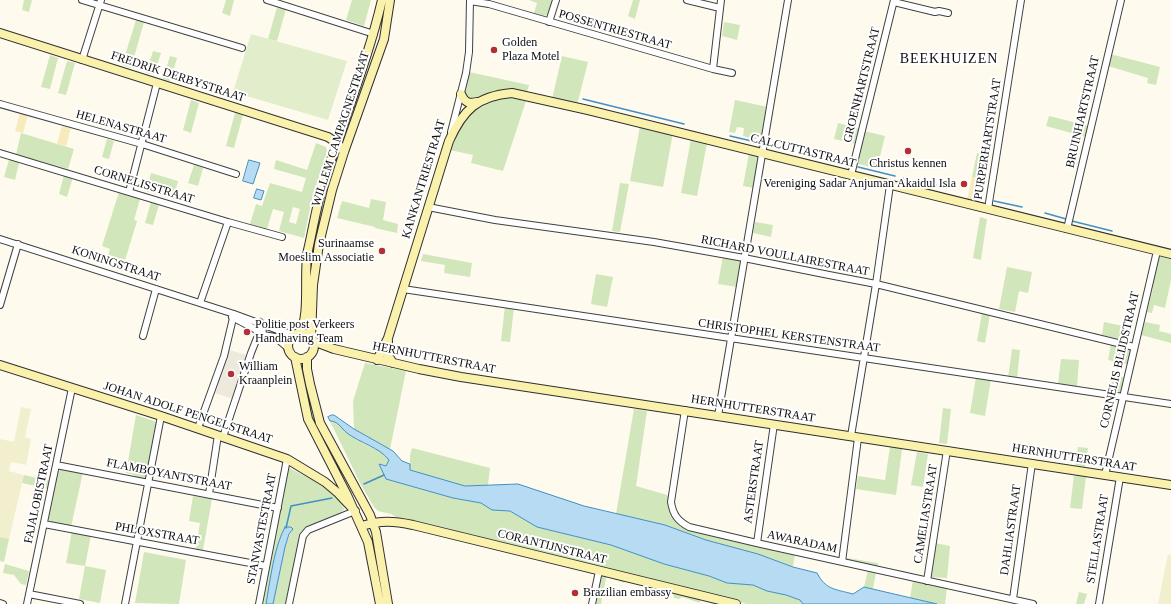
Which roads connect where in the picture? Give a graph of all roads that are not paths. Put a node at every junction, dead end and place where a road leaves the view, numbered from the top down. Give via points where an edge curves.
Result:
1 (82, 0) edge
2 (266, 0) edge
3 (382, 0) edge
4 (390, 0) edge
5 (470, 0) edge
6 (556, 0) edge
7 (687, 0) edge
8 (721, 0) edge
9 (788, 0) edge
10 (1021, 0) edge
11 (1121, 0) edge
12 (894, 1) edge
13 (100, 3) edge
14 (720, 8) junction
15 (948, 13) dead end
16 (549, 22) junction
17 (0, 34) edge
18 (374, 34) junction
19 (242, 48) dead end
20 (82, 60) junction
21 (713, 69) junction
22 (732, 73) dead end
23 (157, 83) junction
24 (461, 94) junction
25 (480, 102) junction
26 (0, 104) edge
27 (449, 141) junction
28 (337, 143) junction
29 (142, 144) junction
30 (344, 152) junction
31 (0, 153) edge
32 (761, 153) junction
33 (236, 174) dead end
34 (851, 175) junction
35 (890, 185) junction
36 (129, 192) junction
37 (428, 206) junction
38 (988, 210) junction
39 (228, 222) junction
40 (1067, 229) junction
41 (282, 237) dead end
42 (0, 239) edge
43 (18, 244) junction
44 (1157, 250) junction
45 (1171, 254) edge
46 (744, 258) junction
47 (876, 284) junction
48 (156, 289) junction
49 (403, 289) junction
50 (200, 303) junction
51 (0, 305) edge
52 (234, 316) junction
53 (260, 322) junction
54 (297, 333) junction
55 (262, 335) junction
56 (143, 336) dead end
57 (388, 338) junction
58 (730, 338) junction
59 (312, 340) junction
60 (1134, 347) junction
61 (288, 348) junction
62 (334, 349) junction
63 (323, 350) junction
64 (310, 354) junction
65 (295, 357) junction
66 (864, 358) junction
67 (377, 360) junction
68 (393, 363) junction
69 (0, 365) edge
70 (307, 369) junction
71 (72, 388) junction
72 (1122, 397) junction
73 (1171, 404) edge
74 (685, 410) junction
75 (161, 416) junction
76 (718, 416) junction
77 (774, 424) junction
78 (198, 428) junction
79 (221, 436) junction
80 (854, 437) junction
81 (947, 450) junction
82 (288, 459) junction
83 (1032, 463) junction
84 (56, 465) junction
85 (1105, 474) junction
86 (1120, 477) junction
87 (148, 483) junction
88 (1171, 485) edge
89 (209, 494) junction
90 (278, 508) junction
91 (355, 511) junction
92 (370, 515) junction
93 (387, 521) junction
94 (373, 523) junction
95 (44, 524) junction
96 (362, 526) junction
97 (376, 532) junction
98 (138, 541) junction
99 (757, 543) junction
100 (842, 562) junction
101 (266, 566) junction
102 (599, 570) junction
103 (927, 581) junction
104 (29, 594) junction
105 (1012, 599) junction
106 (27, 604) edge
107 (80, 604) edge
108 (125, 604) edge
109 (259, 604) edge
110 (289, 604) edge
111 (380, 604) edge
112 (388, 604) edge
113 (592, 604) edge
114 (736, 604) edge
115 (1033, 604) edge
116 (1099, 604) edge

1 - 13 street
2 - 18 street
3 - 18 street, WILLEM CAMPAGNESTRAAT
4 - 30 street, WILLEM CAMPAGNESTRAAT via 384,39
5 - 16 street, POSSENTRIESTRAAT
5 - 24 street, KANKANTRIESTRAAT via 469,52
6 - 16 street
7 - 14 street
8 - 14 street
9 - 32 street
10 - 38 street, PURPERHARTSTRAAT
11 - 40 street, BRUINHARTSTRAAT
12 - 15 street
12 - 34 street, GROENHARTSTRAAT
13 - 19 street
13 - 20 street
14 - 21 street
16 - 21 street, POSSENTRIESTRAAT
17 - 20 street, FREDRIK DERBYSTRAAT
18 - 28 street, WILLEM CAMPAGNESTRAAT
20 - 23 street, FREDRIK DERBYSTRAAT
21 - 22 street, POSSENTRIESTRAAT
23 - 28 street, FREDRIK DERBYSTRAAT
23 - 29 street
24 - 25 street via 468,103
24 - 27 street, KANKANTRIESTRAAT
25 - 27 street, CALCUTTASTRAAT via 456,125
25 - 32 street, CALCUTTASTRAAT via 501,94 512,93
26 - 29 street, HELENASTRAAT
27 - 37 street, KANKANTRIESTRAAT
28 - 30 street, FREDRIK DERBYSTRAAT
28 - 54 street, WILLEM CAMPAGNESTRAAT via 322,189 307,254 305,315
29 - 33 street, HELENASTRAAT
29 - 36 street
30 - 59 street, WILLEM CAMPAGNESTRAAT via 319,244 313,285
31 - 36 street, CORNELISSTRAAT
32 - 34 street, CALCUTTASTRAAT
32 - 46 street
34 - 35 street, CALCUTTASTRAAT
35 - 38 street, CALCUTTASTRAAT
35 - 47 street
36 - 39 street, CORNELISSTRAAT
37 - 46 street, RICHARD VOULLAIRESTRAAT via 495,220 619,236
37 - 49 street, KANKANTRIESTRAAT
38 - 40 street, CALCUTTASTRAAT
39 - 41 street, CORNELISSTRAAT
39 - 50 street
40 - 44 street, CALCUTTASTRAAT
42 - 43 street, KONINGSTRAAT
43 - 48 street, KONINGSTRAAT
43 - 51 street
44 - 45 street, CALCUTTASTRAAT
44 - 60 street, CORNELIS BLIJDSTRAAT
46 - 47 street, RICHARD VOULLAIRESTRAAT
46 - 58 street
47 - 60 street, RICHARD VOULLAIRESTRAAT
47 - 66 street
48 - 50 street, KONINGSTRAAT
48 - 56 street
49 - 57 street, KANKANTRIESTRAAT
49 - 58 street, CHRISTOPHEL KERSTENSTRAAT
50 - 52 street, KONINGSTRAAT
52 - 53 street, KONINGSTRAAT
52 - 55 street, KONINGSTRAAT
52 - 78 street via 224,356
53 - 54 street, KONINGSTRAAT via 283,332
53 - 55 street
54 - 59 street via 305,333
54 - 61 street via 289,341
55 - 61 street, KONINGSTRAAT via 275,337
55 - 79 street via 257,338
57 - 67 street, KANKANTRIESTRAAT
57 - 68 street via 388,354
58 - 66 street, CHRISTOPHEL KERSTENSTRAAT
58 - 76 street
59 - 62 street, HERNHUTTERSTRAAT
59 - 64 street
60 - 72 street, CORNELIS BLIJDSTRAAT
61 - 65 street via 290,354
62 - 63 street, HERNHUTTERSTRAAT
62 - 67 street, HERNHUTTERSTRAAT
63 - 64 street, HERNHUTTERSTRAAT
63 - 70 street via 314,356
64 - 65 street via 301,359
64 - 70 street
65 - 91 street via 308,419
66 - 72 street, CHRISTOPHEL KERSTENSTRAAT
66 - 80 street
67 - 68 street, HERNHUTTERSTRAAT
68 - 74 street, HERNHUTTERSTRAAT via 462,377
69 - 71 street, JOHAN ADOLF PENGELSTRAAT
70 - 92 street via 320,423
71 - 75 street, JOHAN ADOLF PENGELSTRAAT
71 - 84 street, FAJALOBISTRAAT
72 - 73 street, CHRISTOPHEL KERSTENSTRAAT
72 - 85 street, CORNELIS BLIJDSTRAAT
74 - 76 street, HERNHUTTERSTRAAT
74 - 99 street, AWARADAM via 671,502 675,517 689,527
75 - 78 street, JOHAN ADOLF PENGELSTRAAT
75 - 87 street
76 - 77 street, HERNHUTTERSTRAAT
77 - 80 street, HERNHUTTERSTRAAT
77 - 99 street, ASTERSTRAAT
78 - 79 street, JOHAN ADOLF PENGELSTRAAT
79 - 82 street, JOHAN ADOLF PENGELSTRAAT
79 - 89 street
80 - 81 street, HERNHUTTERSTRAAT
80 - 100 street
81 - 83 street, HERNHUTTERSTRAAT
81 - 103 street, CAMELIASTRAAT
82 - 90 street, STANVASTESTRAAT
82 - 91 street, JOHAN ADOLF PENGELSTRAAT via 325,482
83 - 85 street, HERNHUTTERSTRAAT
83 - 105 street, DAHLIASTRAAT
84 - 87 street, FLAMBOYANTSTRAAT
84 - 95 street, FAJALOBISTRAAT
85 - 86 street, HERNHUTTERSTRAAT
86 - 88 street, HERNHUTTERSTRAAT
86 - 116 street, STELLASTRAAT
87 - 89 street, FLAMBOYANTSTRAAT
87 - 98 street
89 - 90 street, FLAMBOYANTSTRAAT
90 - 101 street, STANVASTESTRAAT
91 - 96 street
91 - 110 street via 308,530 303,536
92 - 93 street
92 - 94 street
93 - 94 street, CORANTIJNSTRAAT
93 - 97 street
93 - 102 street, CORANTIJNSTRAAT
94 - 96 street, CORANTIJNSTRAAT
94 - 97 street
95 - 98 street, PHLOXSTRAAT
95 - 104 street, FAJALOBISTRAAT
96 - 111 street via 372,557
97 - 112 street
98 - 101 street, PHLOXSTRAAT
98 - 108 street
99 - 100 street, AWARADAM
100 - 103 street, AWARADAM
101 - 109 street, STANVASTESTRAAT
102 - 113 street
102 - 114 street, CORANTIJNSTRAAT
103 - 105 street, AWARADAM
104 - 106 street, FAJALOBISTRAAT
104 - 107 street
105 - 115 street, AWARADAM

